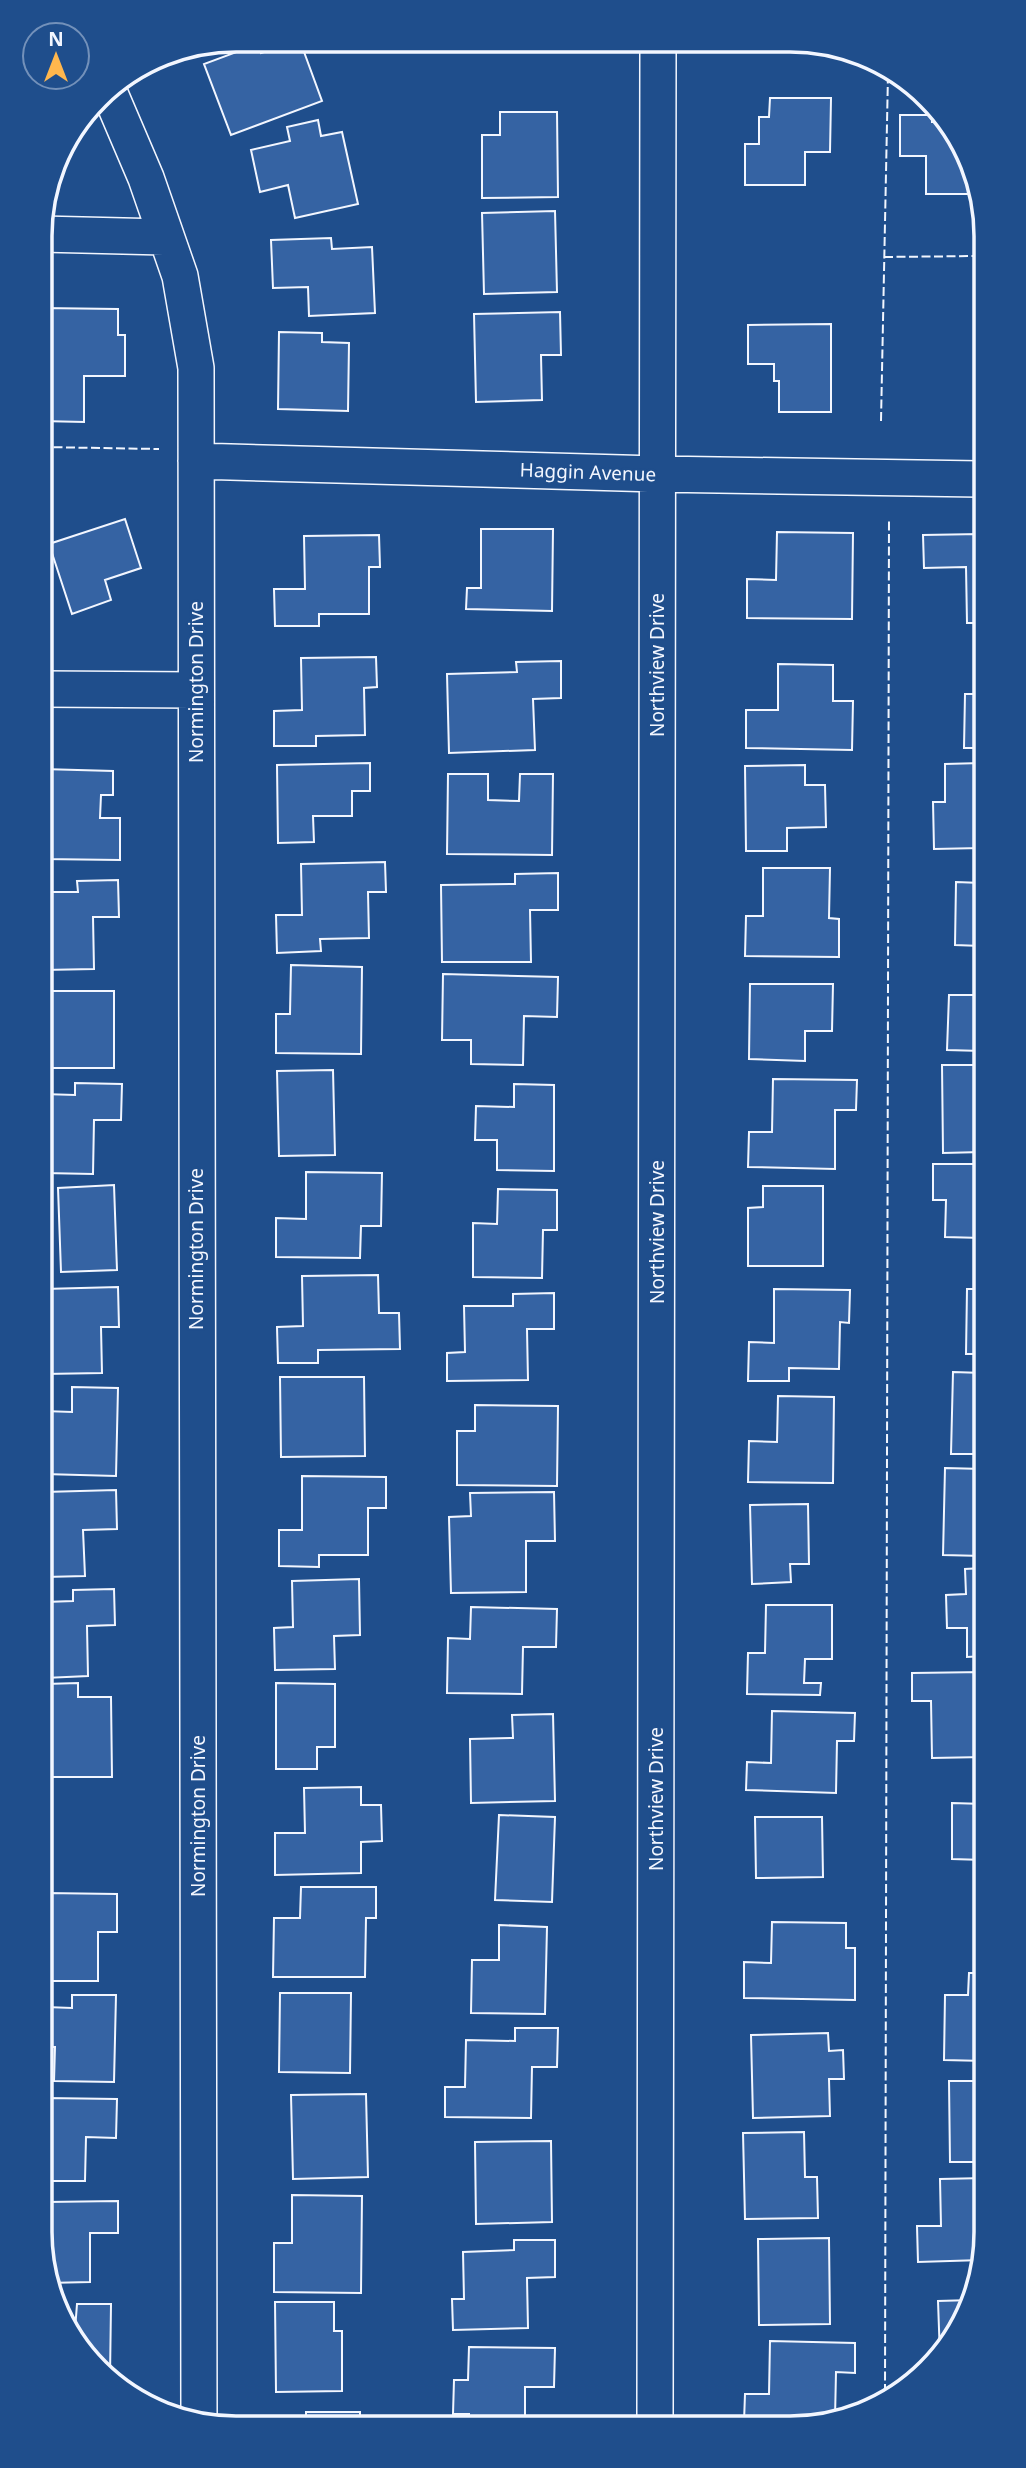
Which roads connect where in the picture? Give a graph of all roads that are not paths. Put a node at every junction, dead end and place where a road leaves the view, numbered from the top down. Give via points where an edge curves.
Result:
1 (658, 52) edge
2 (113, 100) edge
3 (53, 234) edge
4 (164, 237) junction
5 (196, 461) junction
6 (657, 474) junction
7 (974, 479) edge
8 (53, 690) edge
9 (195, 690) junction
10 (199, 2411) edge
11 (655, 2416) edge

1 - 6 street, Northview Drive
2 - 4 street, Normington Drive via 146,178
3 - 4 street
4 - 5 street, Normington Drive via 180,276 196,368
5 - 6 street, Haggin Avenue
5 - 9 street, Normington Drive
6 - 7 street, Haggin Avenue
6 - 11 street, Northview Drive
8 - 9 street
9 - 10 street, Normington Drive

